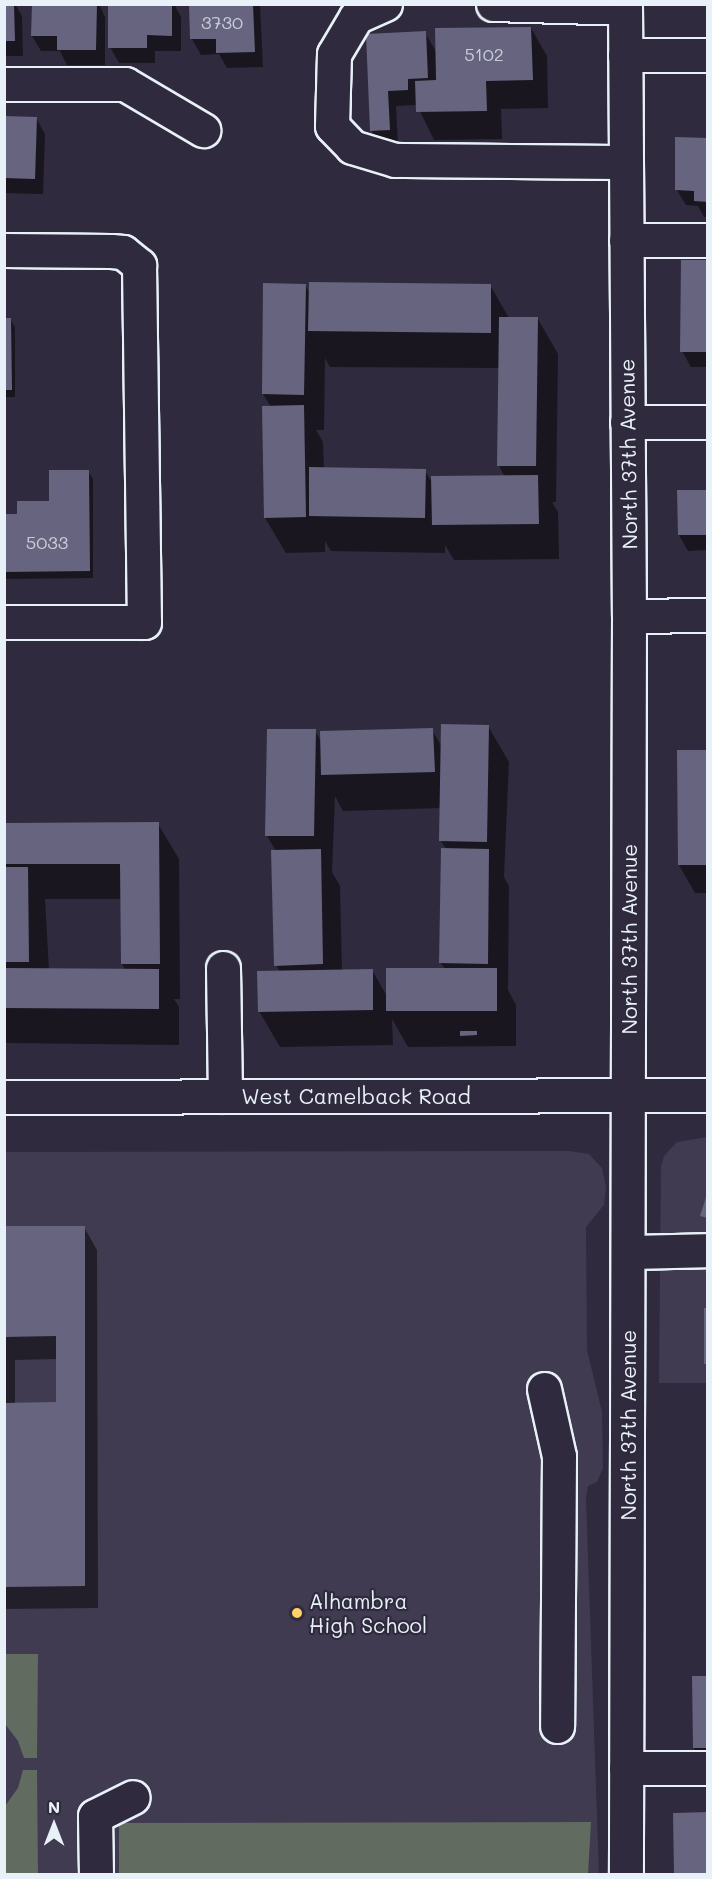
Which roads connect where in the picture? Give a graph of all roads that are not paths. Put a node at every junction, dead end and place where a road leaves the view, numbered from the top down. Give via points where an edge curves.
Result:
1 (385, 4) edge
2 (493, 4) edge
3 (625, 6) edge
4 (625, 55) junction
5 (708, 55) edge
6 (4, 84) edge
7 (202, 130) dead end
8 (626, 162) junction
9 (626, 240) junction
10 (708, 240) edge
11 (4, 250) edge
12 (627, 422) junction
13 (708, 422) edge
14 (708, 615) edge
15 (629, 616) junction
16 (4, 622) edge
17 (223, 968) dead end
18 (708, 1095) edge
19 (225, 1096) junction
20 (629, 1096) junction
21 (4, 1097) edge
22 (708, 1250) edge
23 (628, 1252) junction
24 (544, 1389) dead end
25 (557, 1726) dead end
26 (626, 1768) junction
27 (708, 1768) edge
28 (133, 1797) dead end
29 (96, 1875) edge
30 (626, 1875) edge

1 - 8 street via 356,17 334,54 332,126 352,147 395,160
2 - 3 street
3 - 4 street, North 37th Avenue
4 - 5 street
4 - 8 street, North 37th Avenue
6 - 7 street via 125,84
8 - 9 street, North 37th Avenue
9 - 10 street
9 - 12 street, North 37th Avenue
11 - 16 street via 123,252 139,265 144,622
12 - 13 street
12 - 15 street, North 37th Avenue
14 - 15 street
15 - 20 street, North 37th Avenue
17 - 19 street
18 - 20 street, West Camelback Road
19 - 20 street, West Camelback Road
19 - 21 street, West Camelback Road
20 - 23 street, North 37th Avenue
22 - 23 street
23 - 26 street, North 37th Avenue
24 - 25 street via 559,1456
26 - 27 street
26 - 30 street, North 37th Avenue
28 - 29 street via 95,1816

